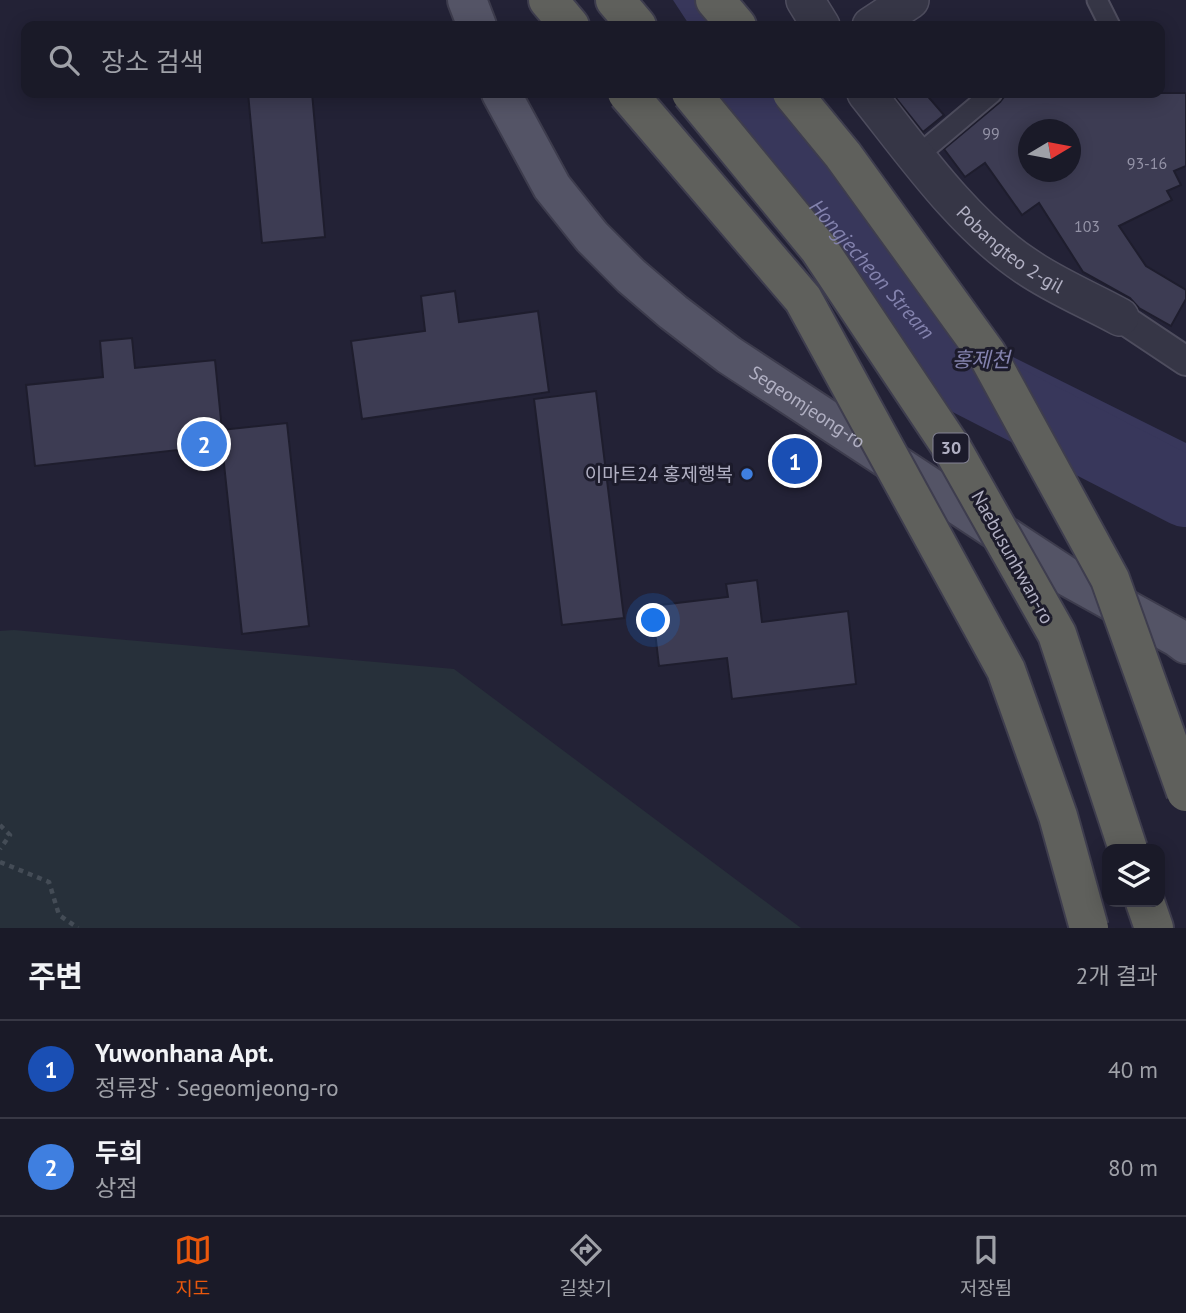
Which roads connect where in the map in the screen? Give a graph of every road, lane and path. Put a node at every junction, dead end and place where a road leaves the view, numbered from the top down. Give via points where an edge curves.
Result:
1 (467, 0) edge
2 (548, 0) edge
3 (615, 0) edge
4 (715, 0) edge
5 (805, 0) edge
6 (910, 0) edge
7 (1097, 0) edge
8 (475, 21) edge
9 (566, 21) edge
10 (632, 21) edge
11 (733, 21) edge
12 (818, 21) edge
13 (878, 21) edge
14 (1108, 21) edge
15 (504, 98) edge
16 (631, 98) edge
17 (695, 98) edge
18 (796, 98) edge
19 (870, 98) edge
20 (986, 98) edge
21 (916, 157) junction
22 (1121, 317) joint
23 (1186, 361) edge
24 (1183, 637) edge
25 (1186, 792) edge
26 (0, 825) edge
27 (1126, 844) edge
28 (0, 849) edge
29 (0, 862) edge
30 (1147, 907) edge
31 (78, 928) edge
32 (1090, 928) edge
33 (1154, 928) edge

1 - 8 main road
2 - 9 highway
3 - 10 highway
4 - 11 highway
5 - 12 street
6 - 13 street
7 - 14 lane
15 - 24 main road, Segeomjeong-ro via 552,187 592,237 673,312 729,355 1066,576
16 - 32 highway, bridge via 803,299 1006,670 1058,816
17 - 27 highway, Naebusunhwan-ro / 30, bridge via 819,250 953,450 1056,634
18 - 25 highway, bridge via 843,155 987,354 1110,579
19 - 21 street, Pobangteo 2-gil
20 - 21 lane
21 - 22 street, Pobangteo 2-gil via 998,245 1027,267
22 - 23 street
26 - 28 path via 10,835
29 - 31 path via 49,883 59,915
30 - 33 highway

